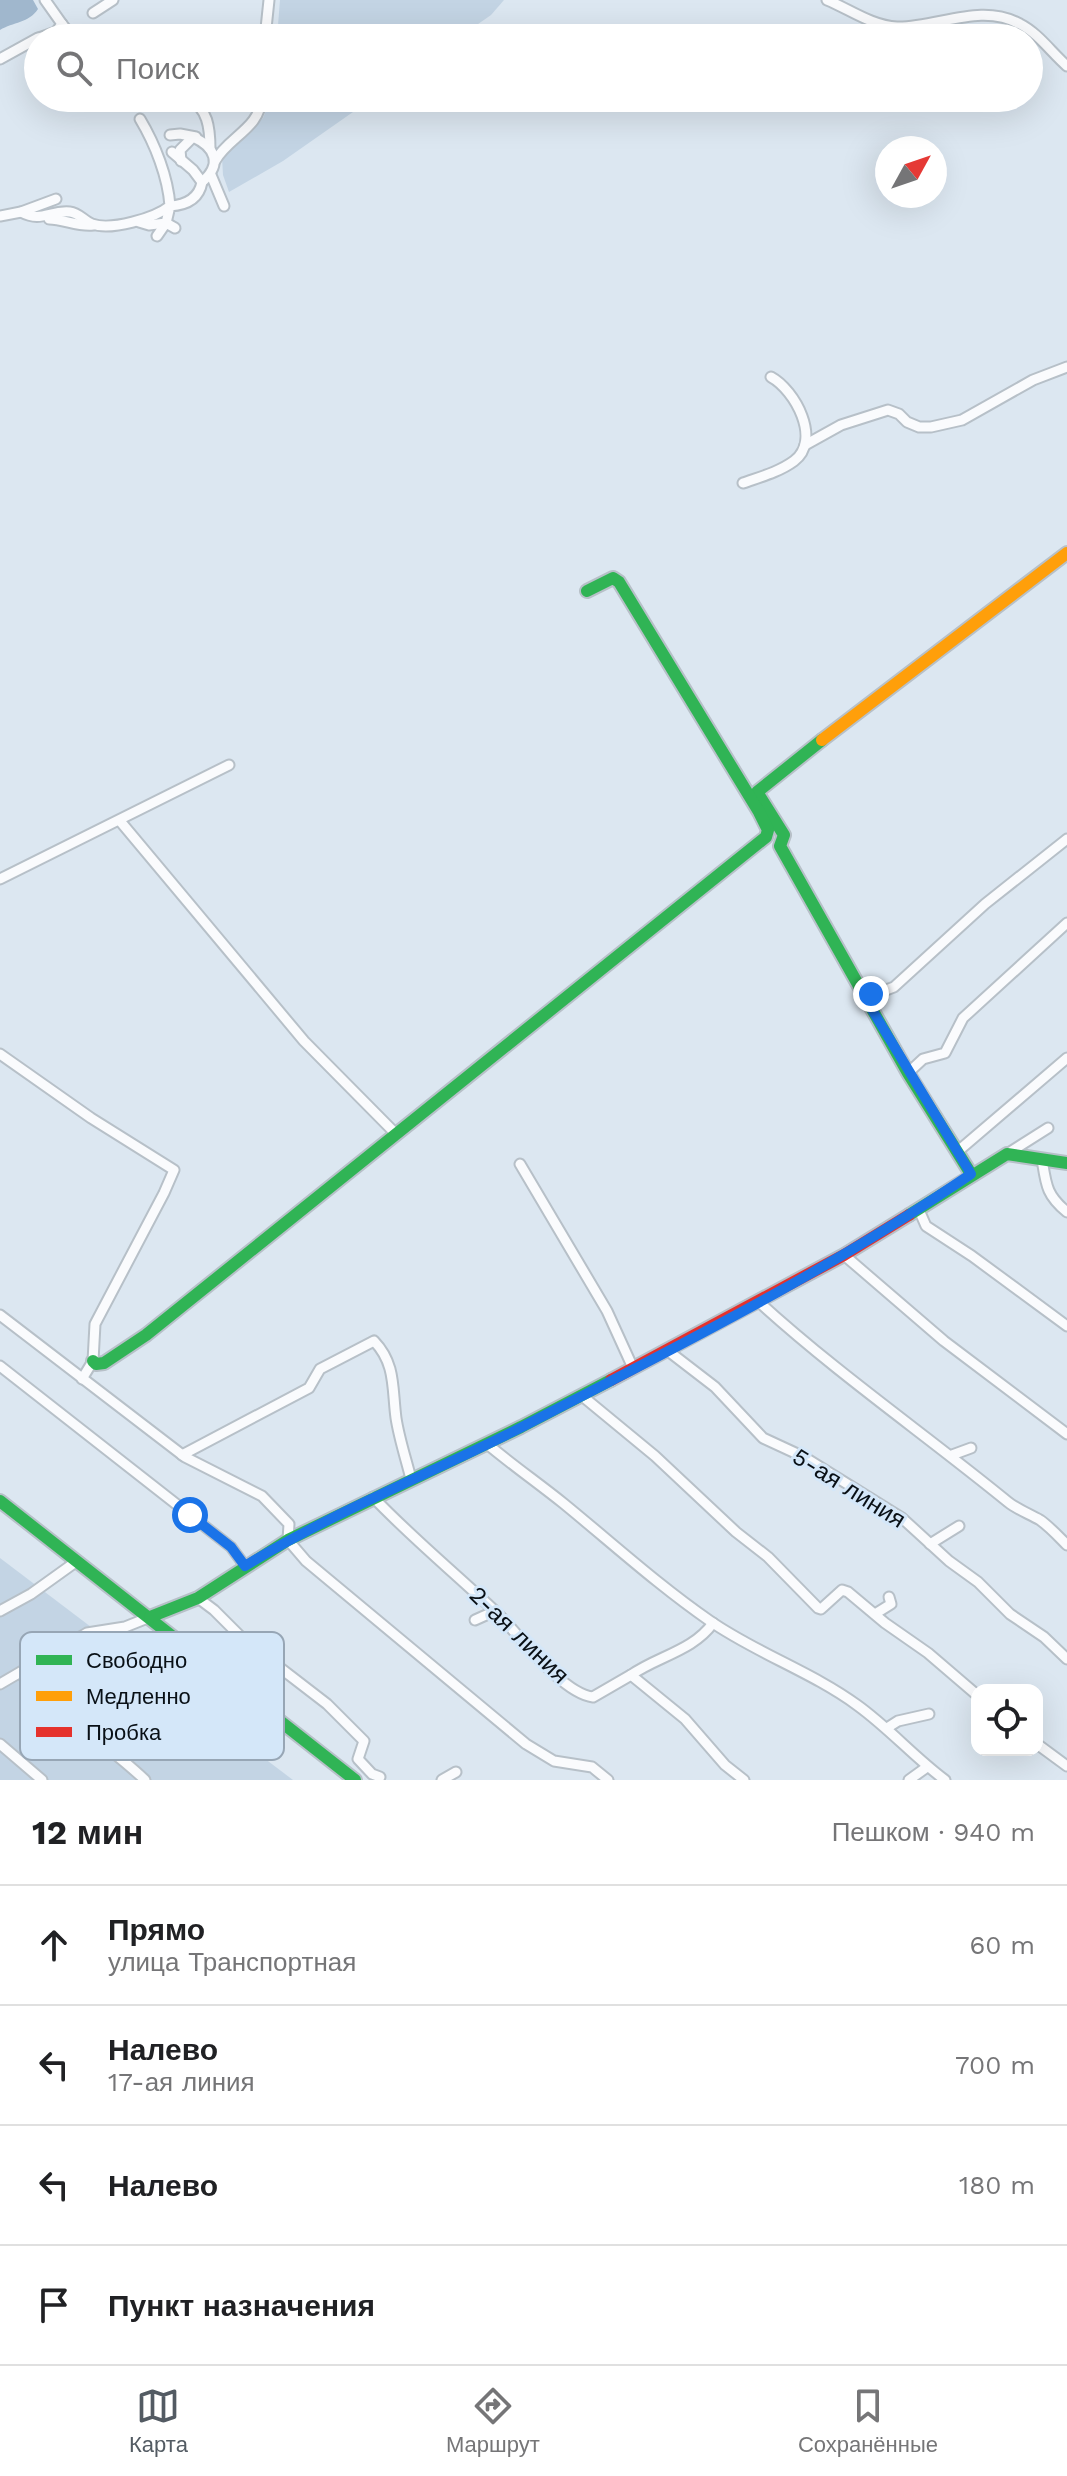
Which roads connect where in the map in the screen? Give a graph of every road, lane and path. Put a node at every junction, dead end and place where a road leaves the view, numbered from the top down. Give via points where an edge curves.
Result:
1 (45, 0) edge
2 (113, 0) edge
3 (269, 0) edge
4 (827, 0) edge
5 (93, 13) dead end
6 (62, 24) edge
7 (266, 24) edge
8 (881, 24) edge
9 (915, 24) edge
10 (1018, 24) edge
11 (1043, 43) edge
12 (24, 46) edge
13 (0, 59) edge
14 (1067, 66) edge
15 (204, 112) edge
16 (260, 112) edge
17 (140, 119) dead end
18 (210, 131) junction
19 (170, 135) dead end
20 (193, 137) junction
21 (210, 149) junction
22 (172, 152) dead end
23 (181, 161) junction
24 (215, 161) junction
25 (209, 179) junction
26 (56, 199) dead end
27 (170, 206) junction
28 (224, 206) dead end
29 (21, 212) junction
30 (0, 216) edge
31 (139, 222) junction
32 (171, 226) junction
33 (157, 236) dead end
34 (1067, 367) edge
35 (771, 377) dead end
36 (805, 445) junction
37 (743, 483) dead end
38 (1067, 553) edge
39 (587, 591) dead end
40 (229, 765) dead end
41 (120, 821) junction
42 (1067, 839) edge
43 (0, 879) edge
44 (1067, 923) edge
45 (865, 998) junction
46 (0, 1054) edge
47 (1067, 1058) edge
48 (908, 1073) junction
49 (1048, 1128) dead end
50 (397, 1135) junction
51 (957, 1152) junction
52 (1007, 1154) junction
53 (1042, 1159) junction
54 (1067, 1163) edge
55 (520, 1164) dead end
56 (971, 1174) junction
57 (919, 1210) junction
58 (1067, 1212) edge
59 (844, 1255) junction
60 (759, 1302) junction
61 (0, 1315) edge
62 (1067, 1326) edge
63 (667, 1350) junction
64 (93, 1361) junction
65 (0, 1366) edge
66 (633, 1368) junction
67 (82, 1379) junction
68 (581, 1395) junction
69 (1067, 1434) edge
70 (486, 1443) junction
71 (971, 1448) dead end
72 (182, 1455) junction
73 (952, 1455) junction
74 (411, 1479) junction
75 (373, 1497) junction
76 (0, 1501) edge
77 (959, 1526) dead end
78 (288, 1540) junction
79 (930, 1544) junction
80 (1067, 1545) edge
81 (77, 1561) junction
82 (245, 1566) junction
83 (889, 1597) dead end
84 (198, 1598) junction
85 (0, 1611) edge
86 (495, 1611) junction
87 (875, 1614) junction
88 (150, 1617) junction
89 (475, 1620) dead end
90 (713, 1623) junction
91 (93, 1632) edge
92 (169, 1632) edge
93 (236, 1632) edge
94 (1067, 1659) edge
95 (284, 1671) edge
96 (20, 1673) edge
97 (631, 1675) junction
98 (0, 1684) edge
99 (971, 1690) edge
100 (929, 1714) dead end
101 (284, 1724) edge
102 (887, 1728) junction
103 (0, 1744) edge
104 (1043, 1748) edge
105 (122, 1760) edge
106 (1067, 1766) edge
107 (927, 1767) junction
108 (456, 1772) dead end
109 (380, 1777) dead end
110 (42, 1780) edge
111 (145, 1780) edge
112 (355, 1780) edge
113 (442, 1780) edge
114 (608, 1780) edge
115 (744, 1780) edge
116 (909, 1780) edge
117 (943, 1780) edge

1 - 6 street
2 - 5 street
3 - 7 street
4 - 8 street
9 - 10 street via 965,16
11 - 14 street
12 - 13 street
15 - 18 street
16 - 24 street
17 - 27 street via 164,173
18 - 20 street
18 - 21 street
19 - 20 street
20 - 21 street
20 - 23 street via 180,150
21 - 24 street
22 - 23 street
23 - 25 street
24 - 25 street
25 - 27 street via 194,199
25 - 28 street
26 - 29 street
27 - 31 street
27 - 32 street
29 - 30 street
29 - 31 street via 33,218 70,212 93,225
31 - 32 street
32 - 33 street
34 - 36 street via 962,420 919,427 888,410 841,425
35 - 36 street via 785,386 800,408
36 - 37 street via 795,460
38 - 45 street via 757,792 784,835 780,846
39 - 50 street via 613,578 619,582 759,812 766,837
40 - 41 street
41 - 43 street
41 - 50 street via 304,1041
42 - 45 street via 985,904 904,979
44 - 48 street via 963,1018 945,1053 923,1059
45 - 48 street
46 - 64 street via 174,1170 95,1324
47 - 51 street
48 - 51 street
49 - 52 street
50 - 64 street via 146,1335 104,1363
51 - 56 street
52 - 53 street
52 - 56 street
53 - 54 street
53 - 58 street via 1052,1200
55 - 66 street via 616,1326
56 - 57 street
57 - 59 street
57 - 62 street via 926,1226
59 - 60 street
59 - 69 street via 936,1335
60 - 63 street
60 - 73 street via 846,1377
61 - 67 street
63 - 66 street
63 - 79 street, 5-ая линия via 715,1387 763,1438 859,1490
64 - 67 street
65 - 82 street via 231,1547
66 - 68 street
67 - 72 street
68 - 70 street
68 - 87 street via 768,1557 818,1608 842,1590
70 - 74 street
70 - 90 street
71 - 73 street
72 - 74 street via 309,1388 320,1369 374,1341 393,1373 396,1420
72 - 78 street via 262,1496 289,1524
73 - 80 street
74 - 75 street
75 - 78 street
75 - 86 street, 2-ая линия
76 - 81 street
77 - 79 street
78 - 82 street
78 - 114 street via 331,1583 526,1744 554,1761 592,1767
79 - 94 street, 5-ая линия
81 - 85 street
81 - 88 street
82 - 84 street
83 - 87 street via 891,1604
84 - 88 street
84 - 93 street
86 - 89 street
86 - 97 street, 2-ая линия via 540,1660 584,1695 597,1696
87 - 99 street
88 - 91 street
88 - 92 street
90 - 97 street, 2-ая линия via 689,1646
90 - 102 street via 830,1687
95 - 109 street via 359,1735 364,1741 358,1759
96 - 98 street
97 - 115 street via 685,1719
100 - 102 street
101 - 112 street
102 - 107 street
103 - 110 street
104 - 106 street
105 - 111 street
107 - 116 street
107 - 117 street
108 - 113 street

